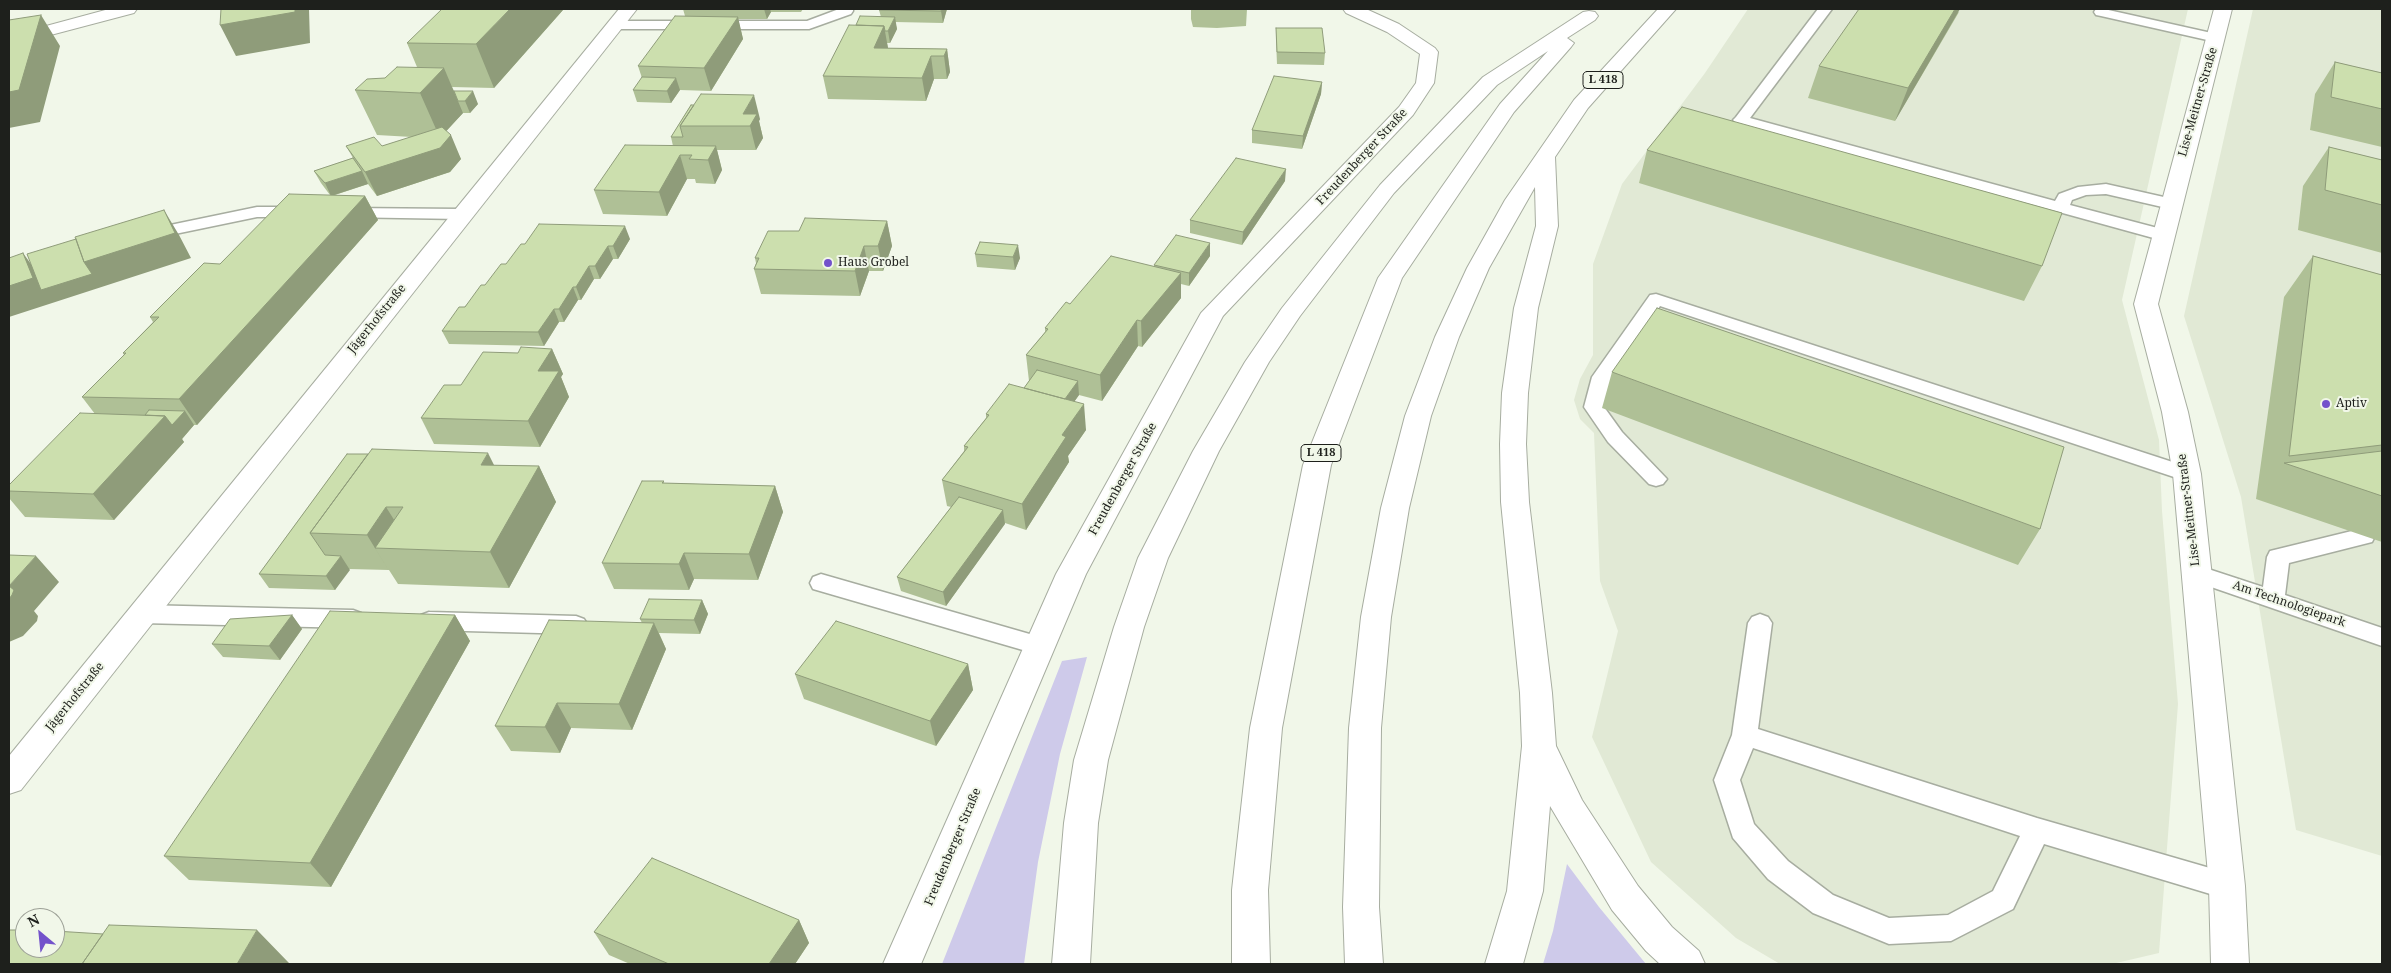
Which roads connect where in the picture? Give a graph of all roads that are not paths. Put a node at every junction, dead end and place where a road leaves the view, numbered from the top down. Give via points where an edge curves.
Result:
1 (128, 9) edge
2 (846, 9) edge
3 (1352, 9) edge
4 (1667, 9) edge
5 (1826, 9) edge
6 (2223, 9) edge
7 (2101, 12) dead end
8 (1592, 13) edge
9 (621, 17) edge
10 (2216, 38) junction
11 (9, 41) edge
12 (1545, 156) junction
13 (2171, 204) junction
14 (2060, 207) junction
15 (461, 214) junction
16 (2163, 235) junction
17 (131, 238) edge
18 (2187, 474) junction
19 (1656, 479) dead end
20 (2364, 536) dead end
21 (2196, 572) junction
22 (821, 583) dead end
23 (2273, 598) junction
24 (141, 614) junction
25 (370, 620) edge
26 (410, 620) edge
27 (1760, 623) dead end
28 (598, 625) edge
29 (2382, 637) edge
30 (1040, 646) junction
31 (1745, 735) junction
32 (1539, 746) junction
33 (11, 773) edge
34 (2037, 830) junction
35 (2227, 886) junction
36 (902, 964) edge
37 (1070, 964) edge
38 (1251, 964) edge
39 (1364, 964) edge
40 (1504, 964) edge
41 (1686, 964) edge
42 (2230, 964) edge

1 - 11 main road
2 - 9 lane, Jägerhofstraße via 809,25
3 - 30 main road, Freudenberger Straße via 1393,28 1429,52 1425,83 1406,111 1213,314 1071,574
4 - 12 main road, L 418 via 1581,104
5 - 14 lane via 1740,120
6 - 10 main road, Lise-Meitner-Straße
7 - 10 lane
8 - 37 main road via 1490,81 1387,190 1290,313 1257,362 1206,452 1153,558 1129,626 1091,760 1081,823
8 - 38 main road, L 418 via 1507,108 1390,278 1317,464 1266,728 1250,890
9 - 15 main road, Jägerhofstraße
10 - 13 main road, Lise-Meitner-Straße
12 - 32 main road via 1547,226 1526,308 1515,393 1513,444 1514,502
12 - 39 main road, L 418 via 1478,268 1447,336 1418,416 1395,508 1376,617 1365,728 1361,907
13 - 14 lane via 2106,188 2084,190 2065,197
13 - 16 main road, Lise-Meitner-Straße
14 - 16 lane
15 - 17 lane via 257,212
15 - 24 main road, Jägerhofstraße
16 - 18 main road, Lise-Meitner-Straße via 2146,304
18 - 19 lane via 1656,299 1602,377 1594,407 1615,437
18 - 21 main road, Lise-Meitner-Straße
20 - 23 lane via 2278,557
21 - 23 lane, Am Technologiepark
21 - 35 main road, Lise-Meitner-Straße
22 - 30 lane
23 - 29 lane, Am Technologiepark
24 - 25 lane
24 - 33 main road, Jägerhofstraße
26 - 28 lane
27 - 31 lane
30 - 36 main road, Freudenberger Straße
31 - 34 lane
31 - 34 lane via 1727,780 1743,830 1778,870 1823,904 1889,931 1951,928 2003,900
32 - 40 main road via 1525,891
32 - 41 main road via 1570,810 1625,898 1659,939
34 - 35 lane
35 - 42 main road, Lise-Meitner-Straße

